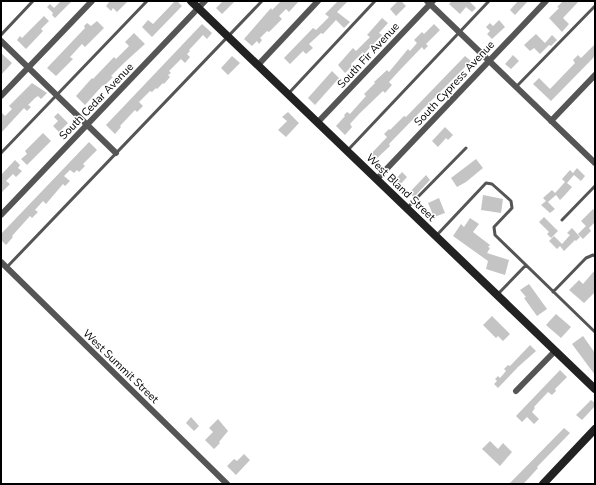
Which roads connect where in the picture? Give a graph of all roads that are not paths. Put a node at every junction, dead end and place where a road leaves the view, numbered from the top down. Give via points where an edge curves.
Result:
1 (33, 1) edge
2 (92, 1) edge
3 (147, 1) edge
4 (191, 1) edge
5 (205, 1) edge
6 (262, 1) edge
7 (318, 1) edge
8 (375, 1) edge
9 (489, 1) edge
10 (546, 1) edge
11 (430, 2) edge
12 (595, 6) edge
13 (198, 8) junction
14 (459, 33) junction
15 (1, 35) edge
16 (228, 36) junction
17 (1, 41) edge
18 (488, 60) junction
19 (258, 65) junction
20 (28, 67) junction
21 (595, 75) edge
22 (516, 87) junction
23 (288, 94) junction
24 (57, 95) junction
25 (1, 96) edge
26 (551, 121) junction
27 (318, 122) junction
28 (87, 124) junction
29 (466, 148) dead end
30 (347, 151) junction
31 (116, 153) junction
32 (1, 154) edge
33 (595, 163) edge
34 (376, 179) junction
35 (595, 186) edge
36 (407, 208) junction
37 (1, 215) edge
38 (562, 220) dead end
39 (436, 236) junction
40 (595, 256) edge
41 (1, 262) edge
42 (526, 265) junction
43 (6, 268) junction
44 (553, 292) junction
45 (497, 295) junction
46 (595, 332) edge
47 (555, 351) junction
48 (595, 389) edge
49 (516, 391) dead end
50 (595, 430) edge
51 (227, 484) edge
52 (543, 484) edge

1 - 15 lane
2 - 20 street
3 - 24 lane
4 - 13 street, West Bland Street
5 - 13 street, South Cedar Avenue
6 - 16 lane
7 - 19 street
8 - 23 lane
9 - 14 lane
10 - 18 street, South Cypress Avenue
11 - 14 street
11 - 27 street, South Fir Avenue
12 - 22 lane
13 - 16 street, West Bland Street
13 - 28 street, South Cedar Avenue
14 - 18 street
14 - 30 lane
16 - 19 street, West Bland Street
16 - 31 lane
17 - 20 street
18 - 22 street
18 - 34 street, South Cypress Avenue
19 - 23 street, West Bland Street
20 - 24 street
20 - 25 street
21 - 26 street
22 - 26 street
23 - 27 street, West Bland Street
24 - 28 street
24 - 32 lane
26 - 33 street
27 - 30 street, West Bland Street
28 - 31 street
28 - 37 street, South Cedar Avenue
29 - 36 lane
30 - 34 street, West Bland Street
31 - 43 lane
34 - 36 street, West Bland Street
35 - 38 lane
36 - 39 street, West Bland Street
39 - 42 lane via 486,183 492,184 511,201 512,205 494,227 495,235
39 - 45 street, West Bland Street
40 - 44 lane via 586,258
41 - 43 street, West Summit Street
42 - 44 lane
42 - 45 lane
43 - 51 street, West Summit Street
44 - 46 lane
45 - 47 street, West Bland Street
47 - 48 street, West Bland Street
47 - 49 street
50 - 52 street

